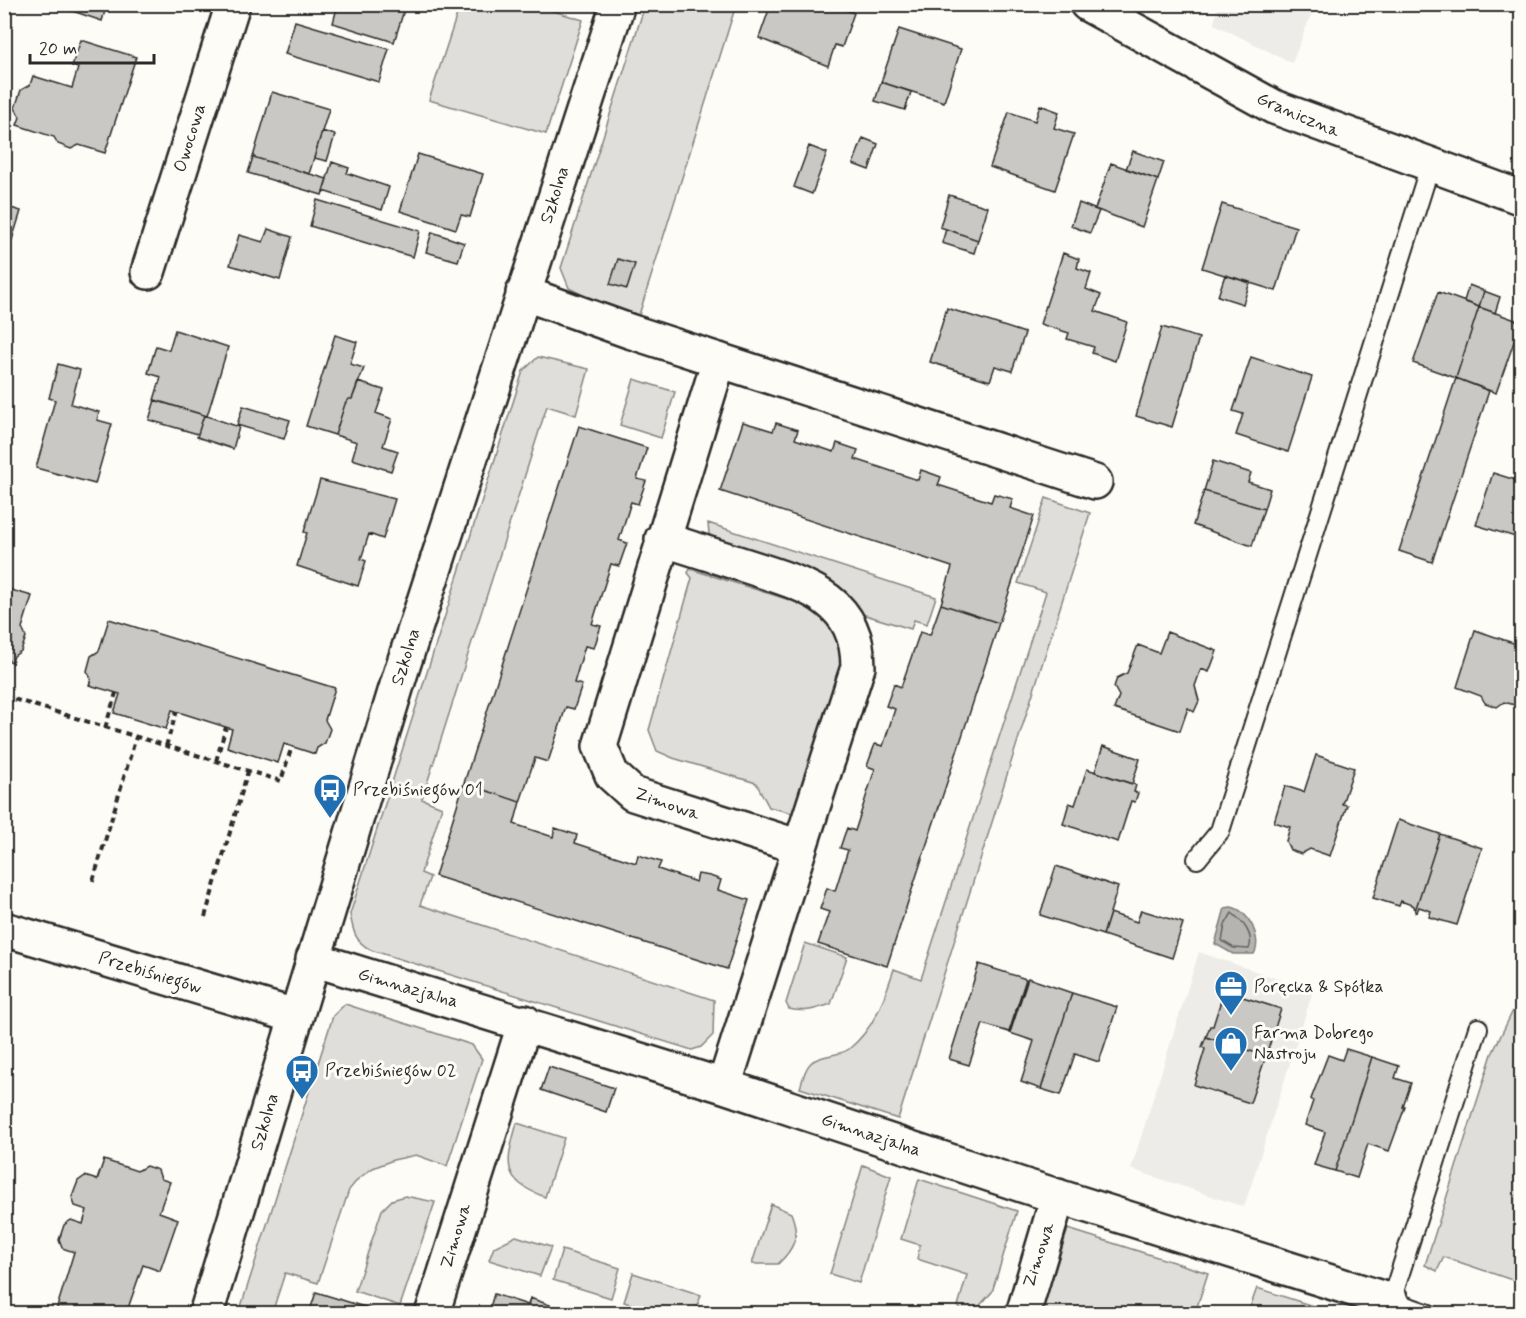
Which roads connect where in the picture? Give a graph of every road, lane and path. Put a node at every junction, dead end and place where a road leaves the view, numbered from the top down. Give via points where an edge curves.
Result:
1 (233, 4) edge
2 (618, 4) edge
3 (1087, 4) edge
4 (1430, 166) junction
5 (1521, 198) edge
6 (148, 272) dead end
7 (524, 293) junction
8 (719, 360) junction
9 (1095, 482) dead end
10 (662, 539) junction
11 (116, 693) dead end
12 (4, 696) edge
13 (177, 711) dead end
14 (226, 727) dead end
15 (105, 728) junction
16 (136, 737) junction
17 (166, 746) junction
18 (291, 746) dead end
19 (216, 761) junction
20 (248, 771) junction
21 (800, 847) junction
22 (1197, 859) dead end
23 (93, 881) dead end
24 (205, 917) dead end
25 (4, 929) edge
26 (313, 959) junction
27 (296, 1016) junction
28 (525, 1023) junction
29 (1478, 1028) dead end
30 (724, 1086) junction
31 (1058, 1196) junction
32 (1391, 1301) junction
33 (206, 1314) edge
34 (432, 1314) edge
35 (1023, 1314) edge
36 (1429, 1314) edge

1 - 6 street, Owocowa
2 - 7 street, Szkolna
3 - 4 street, Graniczna via 1274,107
4 - 5 street, Graniczna
4 - 22 lane via 1220,831
7 - 8 street
7 - 26 street, Szkolna via 400,672
8 - 9 street
8 - 10 street, Zimowa
10 - 21 street via 810,587 833,604 858,645 858,667
10 - 21 street, Zimowa via 604,726 600,746 603,760 612,775 633,794
11 - 15 path
12 - 15 path
13 - 17 path
14 - 19 path
15 - 16 path
16 - 17 path
16 - 23 path
17 - 19 path
18 - 20 path via 280,781
19 - 20 path
20 - 24 path
21 - 30 street
25 - 27 street, Przebiśniegów
26 - 27 street, Szkolna
26 - 28 street, Gimnazjalna
27 - 33 street, Szkolna
28 - 30 street, Gimnazjalna
28 - 34 street, Zimowa
29 - 32 lane
30 - 31 street, Gimnazjalna
31 - 32 street, Gimnazjalna
31 - 35 street, Zimowa
32 - 36 lane, Gimnazjalna

